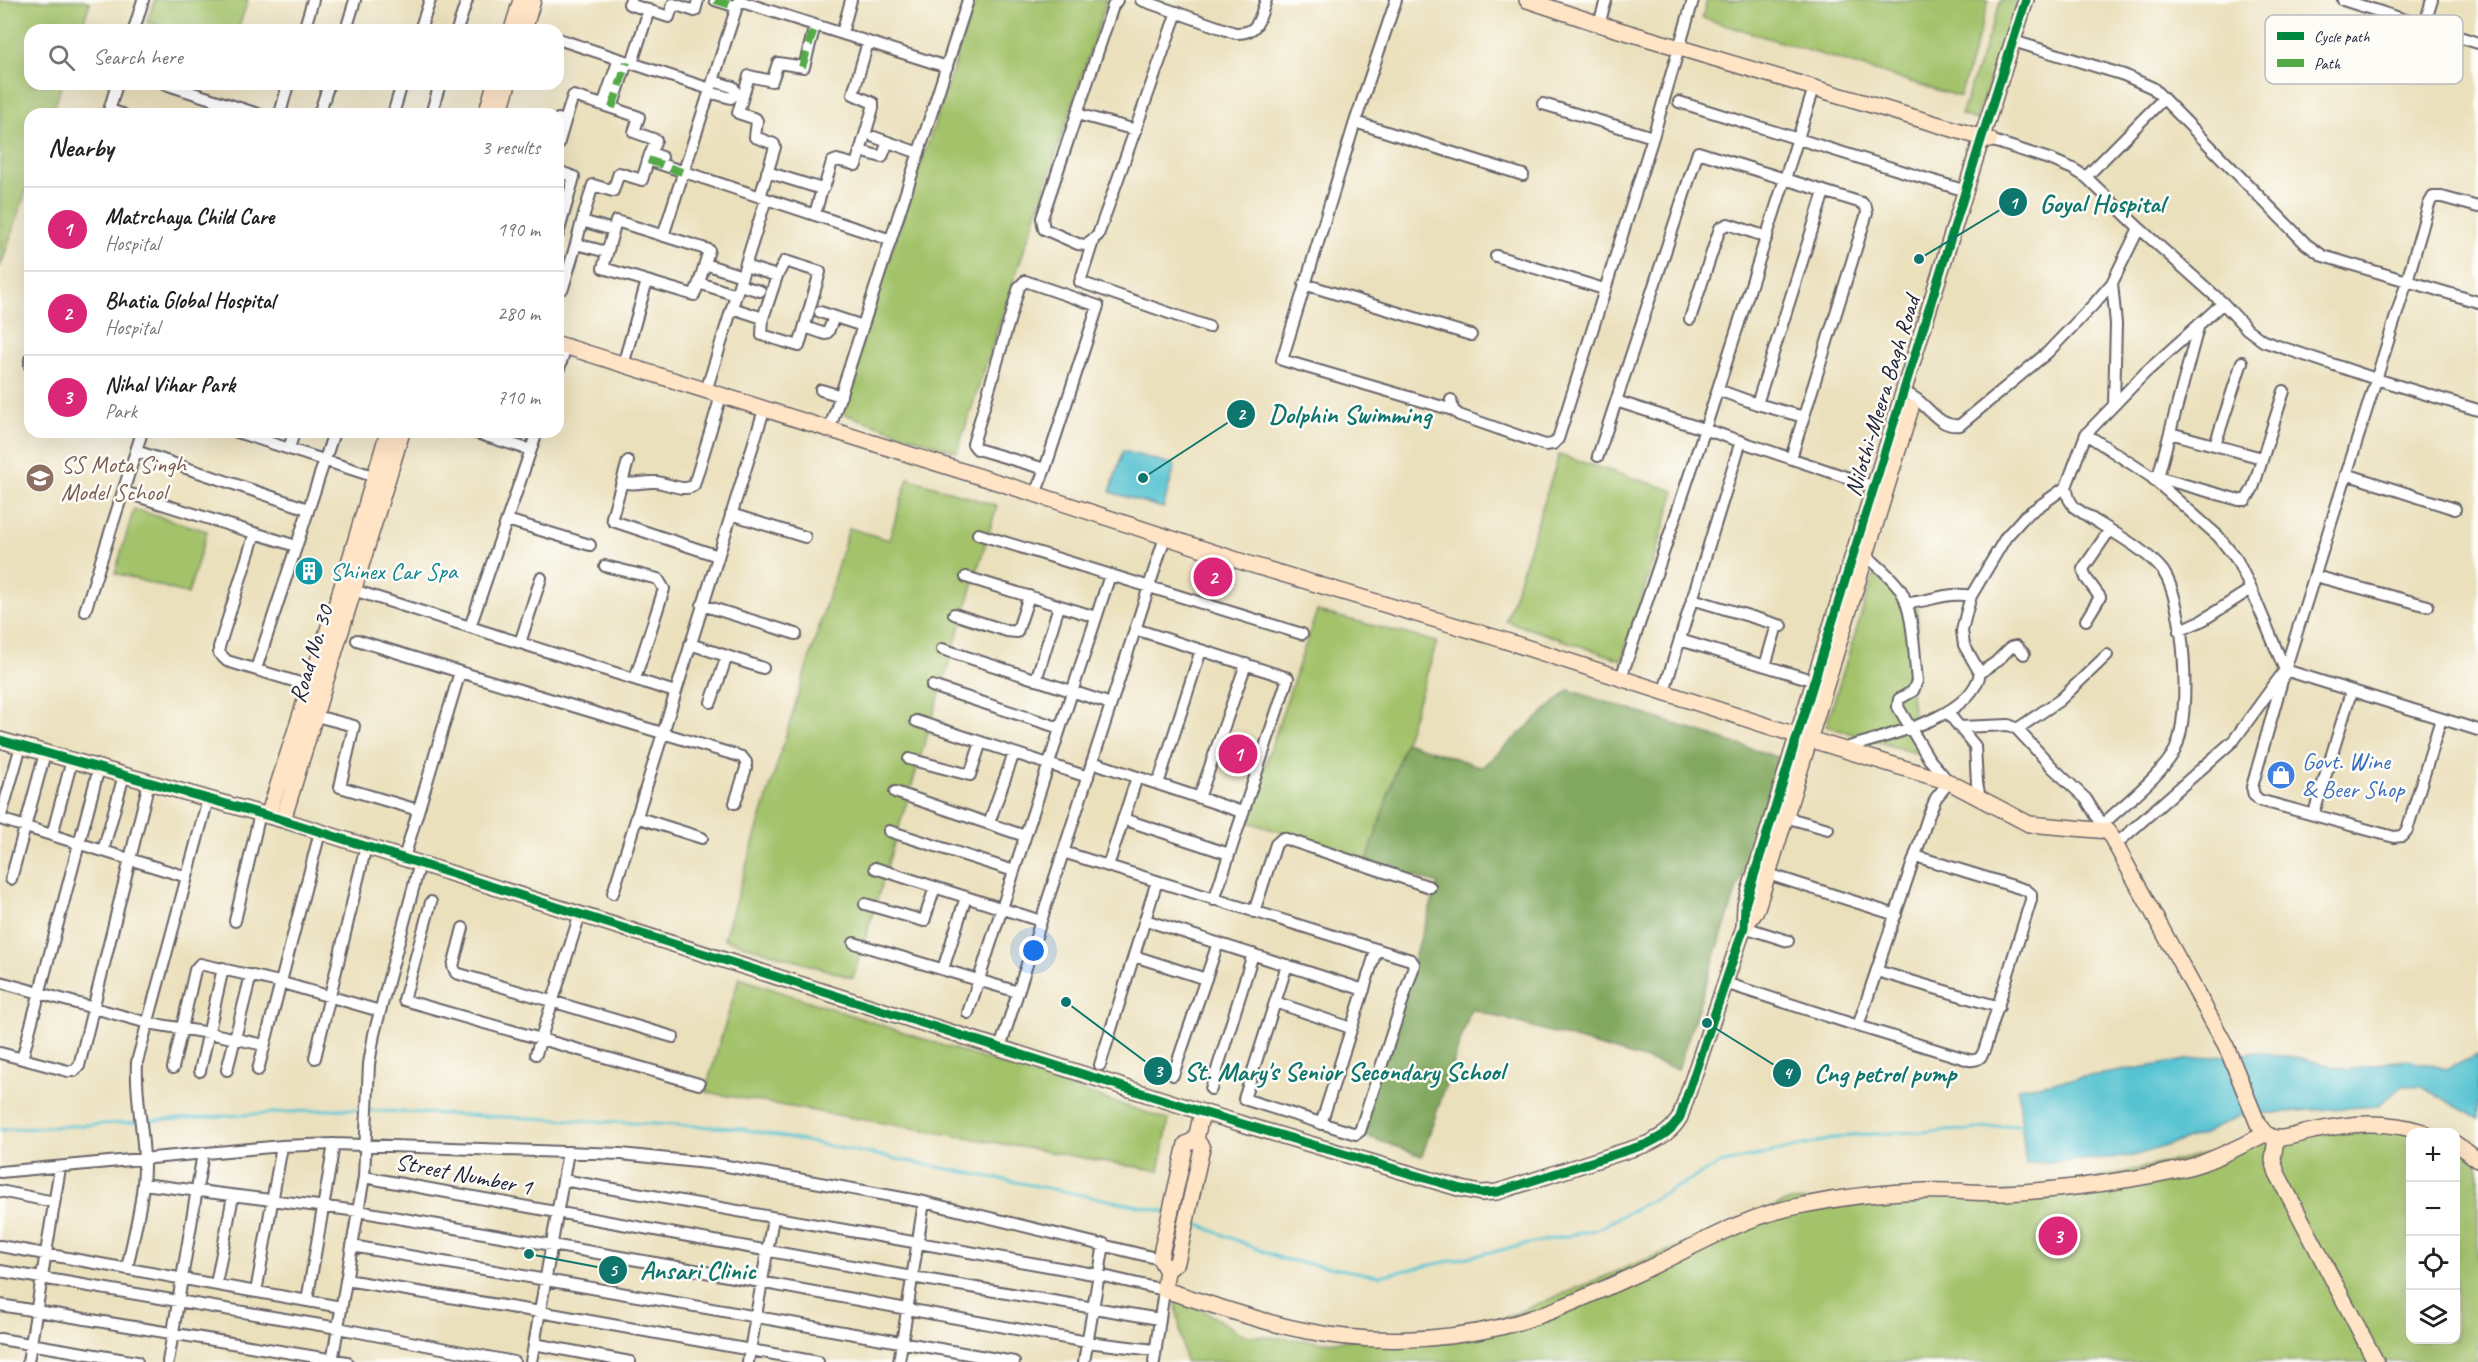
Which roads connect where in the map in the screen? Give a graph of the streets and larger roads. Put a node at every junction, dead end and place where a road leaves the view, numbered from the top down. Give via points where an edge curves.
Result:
1 (143, 0) edge
2 (313, 0) edge
3 (355, 0) edge
4 (430, 0) edge
5 (467, 0) edge
6 (521, 0) edge
7 (533, 0) edge
8 (631, 0) edge
9 (698, 0) edge
10 (715, 0) edge
11 (851, 0) edge
12 (968, 0) edge
13 (1117, 0) edge
14 (1141, 0) edge
15 (1266, 0) edge
16 (1396, 0) edge
17 (1527, 0) edge
18 (1606, 0) edge
19 (1693, 0) edge
20 (2026, 0) edge
21 (2034, 0) edge
22 (2343, 0) edge
23 (2432, 0) edge
24 (738, 3) edge
25 (2367, 4) edge
26 (648, 10) junction
27 (1177, 12) junction
28 (2396, 15) edge
29 (2427, 15) edge
30 (137, 24) edge
31 (306, 24) edge
32 (348, 24) edge
33 (422, 24) edge
34 (459, 24) edge
35 (523, 24) edge
36 (525, 24) edge
37 (1599, 24) junction
38 (816, 25) junction
39 (842, 33) junction
40 (2463, 38) edge
41 (564, 41) edge
42 (868, 42) junction
43 (2017, 42) junction
44 (2478, 43) edge
45 (1678, 48) junction
46 (626, 62) junction
47 (948, 67) junction
48 (711, 87) junction
49 (1814, 88) junction
50 (115, 90) edge
51 (184, 90) edge
52 (286, 90) edge
53 (327, 90) edge
54 (400, 90) edge
55 (438, 90) edge
56 (495, 90) edge
57 (506, 90) edge
58 (739, 94) junction
59 (2163, 99) junction
60 (1679, 102) dead end
61 (1543, 104) dead end
62 (608, 106) junction
63 (109, 108) edge
64 (239, 108) edge
65 (281, 108) edge
66 (322, 108) edge
67 (395, 108) edge
68 (433, 108) edge
69 (497, 108) edge
70 (499, 108) edge
71 (1077, 114) junction
72 (564, 116) edge
73 (1355, 122) junction
74 (1136, 130) junction
75 (874, 137) dead end
76 (1653, 137) junction
77 (1798, 139) junction
78 (1986, 139) junction
79 (888, 142) junction
80 (860, 151) junction
81 (920, 153) junction
82 (649, 157) junction
83 (683, 169) junction
84 (767, 172) junction
85 (564, 173) edge
86 (1523, 175) dead end
87 (2086, 177) junction
88 (1785, 180) junction
89 (822, 189) junction
90 (1966, 190) junction
91 (1824, 192) junction
92 (763, 198) junction
93 (2478, 207) edge
94 (564, 213) edge
95 (815, 214) junction
96 (582, 221) junction
97 (2139, 228) junction
98 (613, 230) junction
99 (663, 236) junction
100 (1767, 237) junction
101 (891, 240) junction
102 (1093, 241) junction
103 (576, 244) junction
104 (607, 252) junction
105 (1496, 256) dead end
106 (705, 264) junction
107 (777, 276) junction
108 (740, 280) junction
109 (2407, 281) junction
110 (647, 282) junction
111 (699, 283) junction
112 (2112, 283) junction
113 (1304, 284) junction
114 (564, 285) edge
115 (1604, 289) junction
116 (760, 291) dead end
117 (2478, 302) edge
118 (2223, 303) junction
119 (732, 308) junction
120 (820, 312) dead end
121 (834, 317) junction
122 (763, 318) junction
123 (1690, 319) dead end
124 (2199, 324) junction
125 (863, 326) junction
126 (805, 327) junction
127 (1209, 327) dead end
128 (1471, 335) dead end
129 (564, 347) edge
130 (2242, 362) dead end
131 (623, 365) junction
132 (2376, 379) junction
133 (821, 390) dead end
134 (1718, 390) junction
135 (2284, 391) dead end
136 (705, 392) junction
137 (1909, 394) junction
138 (721, 396) junction
139 (841, 396) junction
140 (1616, 402) junction
141 (1758, 404) junction
142 (2114, 405) junction
143 (764, 410) junction
144 (2478, 410) edge
145 (1804, 417) junction
146 (1705, 429) junction
147 (829, 431) junction
148 (2170, 433) junction
149 (2086, 434) junction
150 (140, 438) edge
151 (262, 438) edge
152 (292, 438) edge
153 (332, 438) edge
154 (387, 438) edge
155 (399, 438) edge
156 (492, 438) edge
157 (535, 438) edge
158 (1741, 441) junction
159 (2215, 445) junction
160 (289, 449) junction
161 (531, 450) junction
162 (136, 452) junction
163 (1598, 456) dead end
164 (1791, 458) junction
165 (2262, 458) junction
166 (325, 460) junction
167 (628, 461) dead end
168 (1045, 469) junction
169 (2346, 474) junction
170 (2154, 477) junction
171 (381, 478) junction
172 (622, 482) junction
173 (1875, 487) junction
174 (2066, 487) junction
175 (124, 492) junction
176 (1035, 494) junction
177 (308, 509) junction
178 (2454, 509) dead end
179 (731, 514) junction
180 (507, 520) junction
181 (2109, 531) junction
182 (255, 533) junction
183 (978, 534) dead end
184 (805, 537) dead end
185 (1165, 537) junction
186 (590, 545) dead end
187 (296, 546) junction
188 (718, 556) junction
189 (1867, 556) junction
190 (605, 566) dead end
191 (1110, 575) junction
192 (2314, 576) junction
193 (966, 577) dead end
194 (541, 578) dead end
195 (1149, 587) junction
196 (348, 588) junction
197 (2251, 589) junction
198 (1029, 596) junction
199 (1971, 596) junction
200 (1692, 599) junction
201 (1906, 603) junction
202 (702, 605) junction
203 (1059, 606) junction
204 (2428, 606) dead end
205 (86, 611) dead end
206 (954, 614) dead end
207 (1096, 617) junction
208 (2086, 620) dead end
209 (470, 627) junction
210 (1135, 629) junction
211 (2179, 631) junction
212 (796, 634) dead end
213 (1302, 634) dead end
214 (357, 639) dead end
215 (1680, 640) junction
216 (520, 643) junction
217 (690, 644) junction
218 (942, 650) dead end
219 (1201, 650) junction
220 (2024, 654) dead end
221 (2107, 655) dead end
222 (727, 656) junction
223 (1246, 664) junction
224 (1766, 666) junction
225 (763, 668) dead end
226 (256, 669) junction
227 (2285, 670) junction
228 (460, 672) junction
229 (1980, 674) junction
230 (1621, 678) junction
231 (635, 679) junction
232 (1036, 680) junction
233 (1815, 681) junction
234 (310, 686) junction
235 (932, 686) dead end
236 (1664, 691) junction
237 (675, 692) junction
238 (1072, 692) junction
239 (2351, 692) junction
240 (711, 702) dead end
241 (1111, 704) junction
242 (1948, 712) junction
243 (316, 716) junction
244 (2441, 719) junction
245 (916, 721) dead end
246 (1910, 727) junction
247 (1960, 727) junction
248 (1060, 728) junction
249 (2017, 729) junction
250 (2478, 730) edge
251 (663, 732) junction
252 (1804, 738) junction
253 (0, 740) edge
254 (981, 742) junction
255 (21, 746) junction
256 (1843, 748) junction
257 (45, 753) junction
258 (1014, 753) junction
259 (909, 759) dead end
260 (72, 760) junction
261 (1092, 762) junction
262 (1048, 764) junction
263 (99, 768) junction
264 (124, 775) junction
265 (1088, 777) junction
266 (1137, 777) junction
267 (149, 782) junction
268 (1949, 782) junction
269 (1158, 784) junction
270 (895, 792) dead end
271 (1199, 798) junction
272 (1980, 798) junction
273 (208, 799) junction
274 (735, 803) dead end
275 (418, 810) junction
276 (1242, 812) junction
277 (2314, 813) junction
278 (264, 815) junction
279 (636, 817) junction
280 (1785, 817) junction
281 (0, 819) edge
282 (1123, 819) junction
283 (284, 820) junction
284 (989, 824) junction
285 (26, 827) junction
286 (1828, 829) dead end
287 (889, 831) dead end
288 (320, 832) junction
289 (2108, 834) junction
290 (52, 835) junction
291 (1025, 836) junction
292 (702, 838) dead end
293 (79, 844) junction
294 (366, 846) junction
295 (103, 851) junction
296 (1063, 852) junction
297 (1229, 854) junction
298 (1915, 856) junction
299 (404, 858) junction
300 (130, 860) junction
301 (420, 863) junction
302 (1108, 866) junction
303 (875, 868) dead end
304 (1014, 871) junction
305 (1768, 874) junction
306 (187, 878) junction
307 (11, 879) dead end
308 (1157, 881) junction
309 (935, 887) junction
310 (1430, 887) dead end
311 (613, 893) dead end
312 (966, 897) junction
313 (1215, 900) junction
314 (431, 902) dead end
315 (865, 904) dead end
316 (1001, 909) junction
317 (1254, 912) junction
318 (580, 914) junction
319 (1896, 915) junction
320 (1145, 920) junction
321 (235, 921) dead end
322 (1041, 921) junction
323 (1744, 927) junction
324 (463, 928) dead end
325 (1788, 941) dead end
326 (854, 943) dead end
327 (1218, 943) junction
328 (1376, 951) junction
329 (1253, 954) junction
330 (1134, 956) junction
331 (1287, 965) junction
332 (224, 968) junction
333 (943, 969) junction
334 (1877, 971) junction
335 (250, 975) junction
336 (978, 980) junction
337 (1206, 980) junction
338 (0, 982) edge
339 (279, 982) junction
340 (1725, 983) junction
341 (1364, 990) junction
342 (1018, 992) junction
343 (39, 993) junction
344 (384, 995) junction
345 (329, 998) junction
346 (404, 1000) junction
347 (553, 1001) junction
348 (1275, 1002) junction
349 (1999, 1007) junction
350 (93, 1009) junction
351 (380, 1011) junction
352 (968, 1012) dead end
353 (148, 1023) junction
354 (1858, 1026) junction
355 (182, 1028) junction
356 (1352, 1028) junction
357 (209, 1033) junction
358 (673, 1037) dead end
359 (236, 1038) junction
360 (541, 1038) junction
361 (264, 1045) junction
362 (1000, 1048) junction
363 (0, 1053) edge
364 (536, 1054) dead end
365 (315, 1058) dead end
366 (22, 1059) junction
367 (1100, 1065) dead end
368 (173, 1068) dead end
369 (227, 1070) dead end
370 (258, 1070) dead end
371 (200, 1071) dead end
372 (1173, 1075) dead end
373 (699, 1084) dead end
374 (1211, 1089) dead end
375 (1202, 1112) junction
376 (1321, 1124) junction
377 (2406, 1128) edge
378 (2266, 1132) junction
379 (1196, 1139) junction
380 (334, 1144) junction
381 (366, 1144) junction
382 (282, 1146) junction
383 (2460, 1147) edge
384 (568, 1152) junction
385 (203, 1153) junction
386 (143, 1155) junction
387 (2478, 1160) edge
388 (60, 1168) junction
389 (0, 1172) edge
390 (364, 1177) junction
391 (563, 1180) junction
392 (142, 1184) junction
393 (0, 1191) edge
394 (197, 1191) junction
395 (233, 1196) junction
396 (273, 1201) junction
397 (54, 1202) junction
398 (924, 1202) junction
399 (323, 1208) junction
400 (358, 1211) junction
401 (557, 1212) junction
402 (773, 1218) junction
403 (918, 1243) junction
404 (1104, 1244) junction
405 (552, 1245) junction
406 (0, 1246) edge
407 (352, 1246) junction
408 (767, 1251) junction
409 (45, 1255) junction
410 (1163, 1260) junction
411 (127, 1269) junction
412 (0, 1271) edge
413 (1099, 1275) junction
414 (912, 1277) junction
415 (183, 1278) junction
416 (41, 1279) junction
417 (346, 1280) junction
418 (546, 1280) junction
419 (762, 1283) junction
420 (216, 1284) junction
421 (1164, 1290) junction
422 (256, 1292) junction
423 (307, 1301) junction
424 (177, 1302) junction
425 (0, 1305) edge
426 (341, 1307) junction
427 (1093, 1307) junction
428 (906, 1310) junction
429 (36, 1312) junction
430 (540, 1312) junction
431 (756, 1317) junction
432 (1159, 1319) junction
433 (338, 1328) junction
434 (173, 1333) junction
435 (0, 1339) edge
436 (1087, 1342) junction
437 (902, 1343) junction
438 (31, 1344) junction
439 (534, 1344) junction
440 (750, 1350) junction
441 (1154, 1350) junction
442 (332, 1361) edge
443 (28, 1362) edge
444 (137, 1362) edge
445 (168, 1362) edge
446 (347, 1362) edge
447 (514, 1362) edge
448 (531, 1362) edge
449 (630, 1362) edge
450 (748, 1362) edge
451 (818, 1362) edge
452 (899, 1362) edge
453 (1014, 1362) edge
454 (1084, 1362) edge
455 (1154, 1362) edge
456 (2376, 1362) edge

1 - 30 street
2 - 31 street
3 - 32 street
4 - 33 street
5 - 34 street
6 - 35 street
7 - 36 street
8 - 26 street via 629,4
9 - 26 street via 695,11 673,4 669,17
10 - 24 street
11 - 39 street
12 - 47 street
13 - 71 street
14 - 27 street
15 - 27 street via 1259,21 1246,33 1235,33
16 - 73 street
17 - 37 street
18 - 37 street
19 - 45 street
20 - 43 street, Nilothi-Meera Bagh Road
21 - 43 street, Nilothi-Meera Bagh Road
22 - 25 street
23 - 29 street
24 - 38 street
24 - 48 street
25 - 28 street
26 - 46 street
27 - 74 street
37 - 45 street
38 - 39 street
38 - 58 street via 804,67 778,63 771,82 749,76
39 - 42 street
40 - 44 street
41 - 46 street
42 - 47 street
42 - 80 street via 853,91 874,105
43 - 59 street via 2132,78
43 - 78 street, Nilothi-Meera Bagh Road
45 - 49 street
45 - 76 street
46 - 48 street
46 - 62 street
47 - 81 street
48 - 58 street via 731,98
48 - 83 street
49 - 77 street
49 - 78 street
50 - 63 street
51 - 64 street
52 - 65 street
53 - 66 street
54 - 67 street
55 - 68 street
56 - 69 street
57 - 70 street
58 - 84 street via 738,113 757,120 756,138 774,144
59 - 87 street
59 - 109 street via 2306,244 2323,256
60 - 77 street
61 - 76 street
62 - 72 street via 573,96
62 - 82 street via 639,117 634,132 656,140
71 - 74 street
71 - 102 street via 1042,223 1048,232 1078,244
73 - 86 street
73 - 113 street
74 - 102 street
75 - 79 street
76 - 115 street
77 - 88 street
77 - 90 street
78 - 87 street via 2052,160
78 - 90 street, Nilothi-Meera Bagh Road
78 - 137 street, Nilothi-Meera Bagh Road
79 - 80 street via 882,157
79 - 81 street
80 - 89 street via 856,165 832,162
81 - 101 street
82 - 83 street
82 - 96 street via 642,180 619,173 613,191 593,185
83 - 92 street
83 - 99 street
84 - 89 street
84 - 92 street
85 - 94 street via 574,177
87 - 97 street
88 - 91 street
88 - 100 street
88 - 140 street via 1698,152
89 - 95 street
90 - 137 street, Nilothi-Meera Bagh Road
91 - 141 street
91 - 145 street via 1862,204 1867,213
92 - 95 street
92 - 108 street
93 - 109 street via 2433,196
95 - 101 street
96 - 98 street
96 - 103 street
97 - 112 street
97 - 118 street
98 - 99 street via 616,221
98 - 104 street
99 - 106 street via 709,250
100 - 123 street via 1728,224 1720,228
100 - 134 street
101 - 125 street
102 - 127 street via 1080,282
103 - 104 street
103 - 114 street
104 - 110 street via 603,268
105 - 115 street
106 - 108 street
106 - 111 street
107 - 108 street
107 - 122 street
107 - 126 street via 785,261 820,272
108 - 111 street
108 - 116 street
108 - 119 street
109 - 117 street
109 - 132 street
110 - 111 street via 694,295
110 - 131 street
112 - 137 street via 2047,352 1960,425 1945,424
112 - 142 street via 2116,324
113 - 115 street via 1282,360 1452,405 1459,415 1545,445 1558,439
113 - 128 street
118 - 124 street
118 - 132 street via 2263,341
119 - 122 street
119 - 136 street
120 - 121 street
121 - 125 street
121 - 126 street via 828,333
122 - 126 street via 761,334 795,346 799,346
124 - 142 street
124 - 148 street
125 - 139 street
129 - 131 street
130 - 159 street
131 - 136 street
132 - 144 street
132 - 169 street
133 - 139 street
134 - 141 street
134 - 146 street
135 - 165 street
136 - 138 street
137 - 173 street, Nilothi-Meera Bagh Road
137 - 189 street, Nilothi-Meera Bagh Road
138 - 143 street
138 - 172 street via 694,485 686,488 658,482
139 - 147 street
140 - 146 street
140 - 163 street
141 - 145 street
142 - 149 street
143 - 147 street
143 - 179 street
145 - 164 street
146 - 158 street
146 - 230 street
147 - 176 street
148 - 159 street
148 - 170 street
149 - 170 street
149 - 174 street
150 - 162 street
151 - 160 street
152 - 160 street
153 - 166 street
154 - 171 street, Road No. 30
155 - 171 street, Road No. 30
156 - 161 street
157 - 161 street
158 - 164 street
158 - 200 street
159 - 165 street
160 - 166 street
161 - 180 street
162 - 175 street
162 - 177 street
164 - 173 street
165 - 170 street via 2246,500
166 - 171 street
166 - 177 street
167 - 172 street
168 - 168 street via 1098,306 1025,281 1019,287 973,444 977,449
168 - 176 street
169 - 178 street
169 - 192 street
170 - 197 street via 2218,536 2237,560
171 - 196 street, Road No. 30
172 - 188 street via 612,517 616,524
173 - 233 street, Nilothi-Meera Bagh Road
174 - 181 street via 2074,507
174 - 199 street via 2025,516 2006,537
175 - 182 street
175 - 205 street
176 - 185 street
177 - 187 street
179 - 184 street
179 - 188 street
180 - 186 street
180 - 209 street
181 - 208 street via 2083,569 2100,597
181 - 211 street via 2162,570 2174,596
182 - 187 street
182 - 226 street via 219,653 227,661
183 - 191 street
185 - 195 street
185 - 230 street
187 - 226 street
188 - 202 street
189 - 201 street via 1887,574
189 - 252 street, Nilothi-Meera Bagh Road
190 - 231 street via 658,579 664,589
191 - 195 street
191 - 207 street
192 - 204 street
192 - 227 street
193 - 198 street
194 - 216 street
195 - 210 street
195 - 213 street
196 - 209 street
196 - 234 street, Road No. 30
196 - 243 street, Road No. 30
197 - 211 street
197 - 227 street
198 - 203 street
198 - 206 street via 1017,632
199 - 201 street via 1954,593
199 - 229 street via 1962,631 1964,645
200 - 215 street
200 - 224 street via 1779,625
201 - 246 street via 1917,681 1912,691 1897,703
202 - 212 street
202 - 217 street
203 - 207 street
203 - 232 street
207 - 238 street
209 - 216 street
210 - 219 street
210 - 241 street
211 - 289 street via 2184,667 2182,731 2175,750
214 - 228 street
215 - 224 street
215 - 236 street
216 - 231 street
217 - 222 street
217 - 237 street
218 - 232 street
219 - 223 street
219 - 269 street
220 - 229 street via 2016,646 2011,647
221 - 249 street via 2060,700
222 - 225 street
222 - 240 street
223 - 271 street
223 - 276 street via 1288,678
224 - 233 street
226 - 234 street
227 - 239 street
227 - 277 street via 2252,787 2259,800
227 - 289 street via 2234,740
228 - 251 street
228 - 275 street
229 - 242 street via 1972,691
230 - 236 street
231 - 237 street
232 - 238 street
233 - 252 street, Nilothi-Meera Bagh Road
234 - 278 street, Road No. 30
235 - 248 street
236 - 252 street
237 - 251 street
238 - 241 street
238 - 248 street
239 - 244 street
239 - 277 street
241 - 261 street
242 - 246 street
242 - 247 street
243 - 275 street via 354,726 340,787
243 - 283 street, Road No. 30
244 - 250 street
244 - 277 street via 2402,836
245 - 254 street
246 - 256 street
246 - 268 street via 1929,759
247 - 249 street via 2009,725
247 - 272 street via 1976,746
248 - 262 street
249 - 289 street via 2086,799
251 - 274 street via 742,757 746,768
251 - 279 street
252 - 256 street
252 - 280 street
252 - 323 street via 1745,905
253 - 255 street
254 - 258 street
254 - 259 street via 970,775
255 - 257 street
255 - 281 street
256 - 268 street
257 - 260 street
257 - 285 street
258 - 262 street
258 - 284 street
260 - 263 street
260 - 290 street
261 - 265 street
261 - 266 street
262 - 265 street
262 - 291 street
263 - 264 street
263 - 293 street
264 - 267 street
264 - 295 street
265 - 296 street
266 - 269 street
266 - 282 street
267 - 273 street
267 - 300 street
268 - 272 street
268 - 298 street via 1936,798
269 - 271 street
270 - 284 street
271 - 276 street
272 - 289 street via 2029,824
273 - 278 street
273 - 306 street
275 - 299 street
276 - 297 street
278 - 283 street
278 - 321 street
279 - 292 street
279 - 311 street
280 - 286 street
280 - 305 street
281 - 285 street
282 - 297 street
282 - 302 street
283 - 288 street
284 - 291 street
285 - 290 street
285 - 307 street
287 - 304 street
288 - 294 street
288 - 339 street
289 - 378 street via 2226,1046
290 - 293 street
291 - 304 street
293 - 295 street
293 - 343 street
294 - 299 street
294 - 345 street
295 - 300 street
296 - 302 street
296 - 322 street
297 - 313 street
298 - 319 street
298 - 349 street via 2031,894
299 - 301 street
300 - 306 street
300 - 350 street
301 - 318 street
301 - 344 street
302 - 308 street
303 - 309 street
304 - 316 street
305 - 319 street
305 - 323 street via 1756,911
306 - 353 street
308 - 313 street
308 - 320 street
309 - 312 street
309 - 315 street via 924,921
310 - 317 street via 1283,838 1276,844
312 - 316 street
312 - 333 street
313 - 317 street
314 - 346 street
316 - 322 street
316 - 336 street
317 - 328 street
318 - 347 street
318 - 362 street
319 - 334 street
320 - 327 street
320 - 330 street
322 - 342 street
323 - 325 street
323 - 340 street
324 - 347 street via 453,966 456,973
326 - 333 street
327 - 329 street
327 - 337 street
328 - 341 street
328 - 376 street via 1411,960 1413,969 1359,1131 1351,1134
329 - 331 street
329 - 374 street
330 - 337 street
330 - 367 street
331 - 341 street
331 - 348 street
332 - 335 street
332 - 355 street via 204,963 197,966
332 - 357 street
333 - 336 street
334 - 349 street
334 - 354 street
335 - 339 street
335 - 359 street
336 - 342 street
336 - 352 street
337 - 372 street
338 - 343 street
339 - 345 street
339 - 361 street
340 - 354 street
340 - 375 street via 1674,1127 1647,1144 1497,1192 1462,1189
341 - 356 street
342 - 362 street
343 - 350 street
343 - 366 street
344 - 346 street
344 - 351 street
345 - 351 street
345 - 365 street
346 - 360 street
347 - 358 street
347 - 360 street
348 - 356 street
348 - 376 street via 1244,1099
349 - 354 street via 1982,1056 1976,1060
350 - 353 street
350 - 366 street via 75,1071
351 - 381 street via 369,1064
353 - 355 street
353 - 386 street via 137,1062
355 - 357 street
355 - 368 street
356 - 376 street
357 - 359 street
357 - 371 street
359 - 361 street
359 - 369 street
360 - 364 street
360 - 373 street
361 - 370 street
362 - 375 street
363 - 366 street
375 - 379 street
377 - 378 street via 2365,1123
378 - 421 street via 2203,1162 2100,1184 2002,1193 1884,1193 1764,1214 1556,1310 1462,1334 1352,1338 1301,1330
378 - 456 street via 2277,1173
379 - 410 street via 1186,1144
379 - 410 street via 1202,1148 1177,1262
380 - 381 street
380 - 382 street
380 - 399 street
381 - 384 street
381 - 390 street
382 - 385 street
382 - 396 street
383 - 387 street
384 - 391 street
384 - 398 street via 716,1164
385 - 386 street
385 - 394 street
386 - 388 street
386 - 392 street
388 - 389 street
388 - 397 street
390 - 400 street
390 - 401 street, Street Number 1
391 - 401 street
391 - 402 street
392 - 394 street
392 - 411 street
393 - 397 street
394 - 395 street
394 - 415 street
395 - 396 street
395 - 420 street
396 - 399 street
396 - 422 street
397 - 409 street
398 - 403 street
398 - 404 street
399 - 400 street
399 - 423 street
400 - 405 street
400 - 407 street
401 - 405 street
401 - 408 street, Street Number 1
402 - 403 street
402 - 408 street
403 - 413 street
403 - 414 street
404 - 410 street
404 - 413 street
405 - 418 street
405 - 419 street
406 - 409 street
407 - 417 street
407 - 418 street
408 - 414 street, Street Number 1
408 - 419 street
409 - 411 street
409 - 416 street
410 - 421 street
411 - 415 street
412 - 416 street
413 - 421 street
413 - 427 street
414 - 427 street, Street Number 1
414 - 428 street
415 - 420 street
415 - 424 street
416 - 424 street
416 - 429 street
417 - 426 street
417 - 430 street
418 - 430 street
418 - 431 street
419 - 428 street
419 - 431 street
420 - 422 street
421 - 432 street
422 - 423 street
423 - 426 street
424 - 433 street
424 - 434 street
425 - 429 street
426 - 433 street
427 - 432 street, Street Number 1
427 - 436 street
428 - 436 street
428 - 437 street
429 - 434 street
429 - 438 street
430 - 439 street
430 - 440 street
431 - 437 street
431 - 440 street
432 - 441 street
433 - 442 street
433 - 447 street
434 - 442 street
434 - 445 street
435 - 438 street
436 - 441 street
436 - 454 street
437 - 452 street
437 - 453 street
438 - 443 street
438 - 444 street
439 - 448 street
439 - 449 street
440 - 450 street
440 - 451 street
441 - 455 street
442 - 446 street

